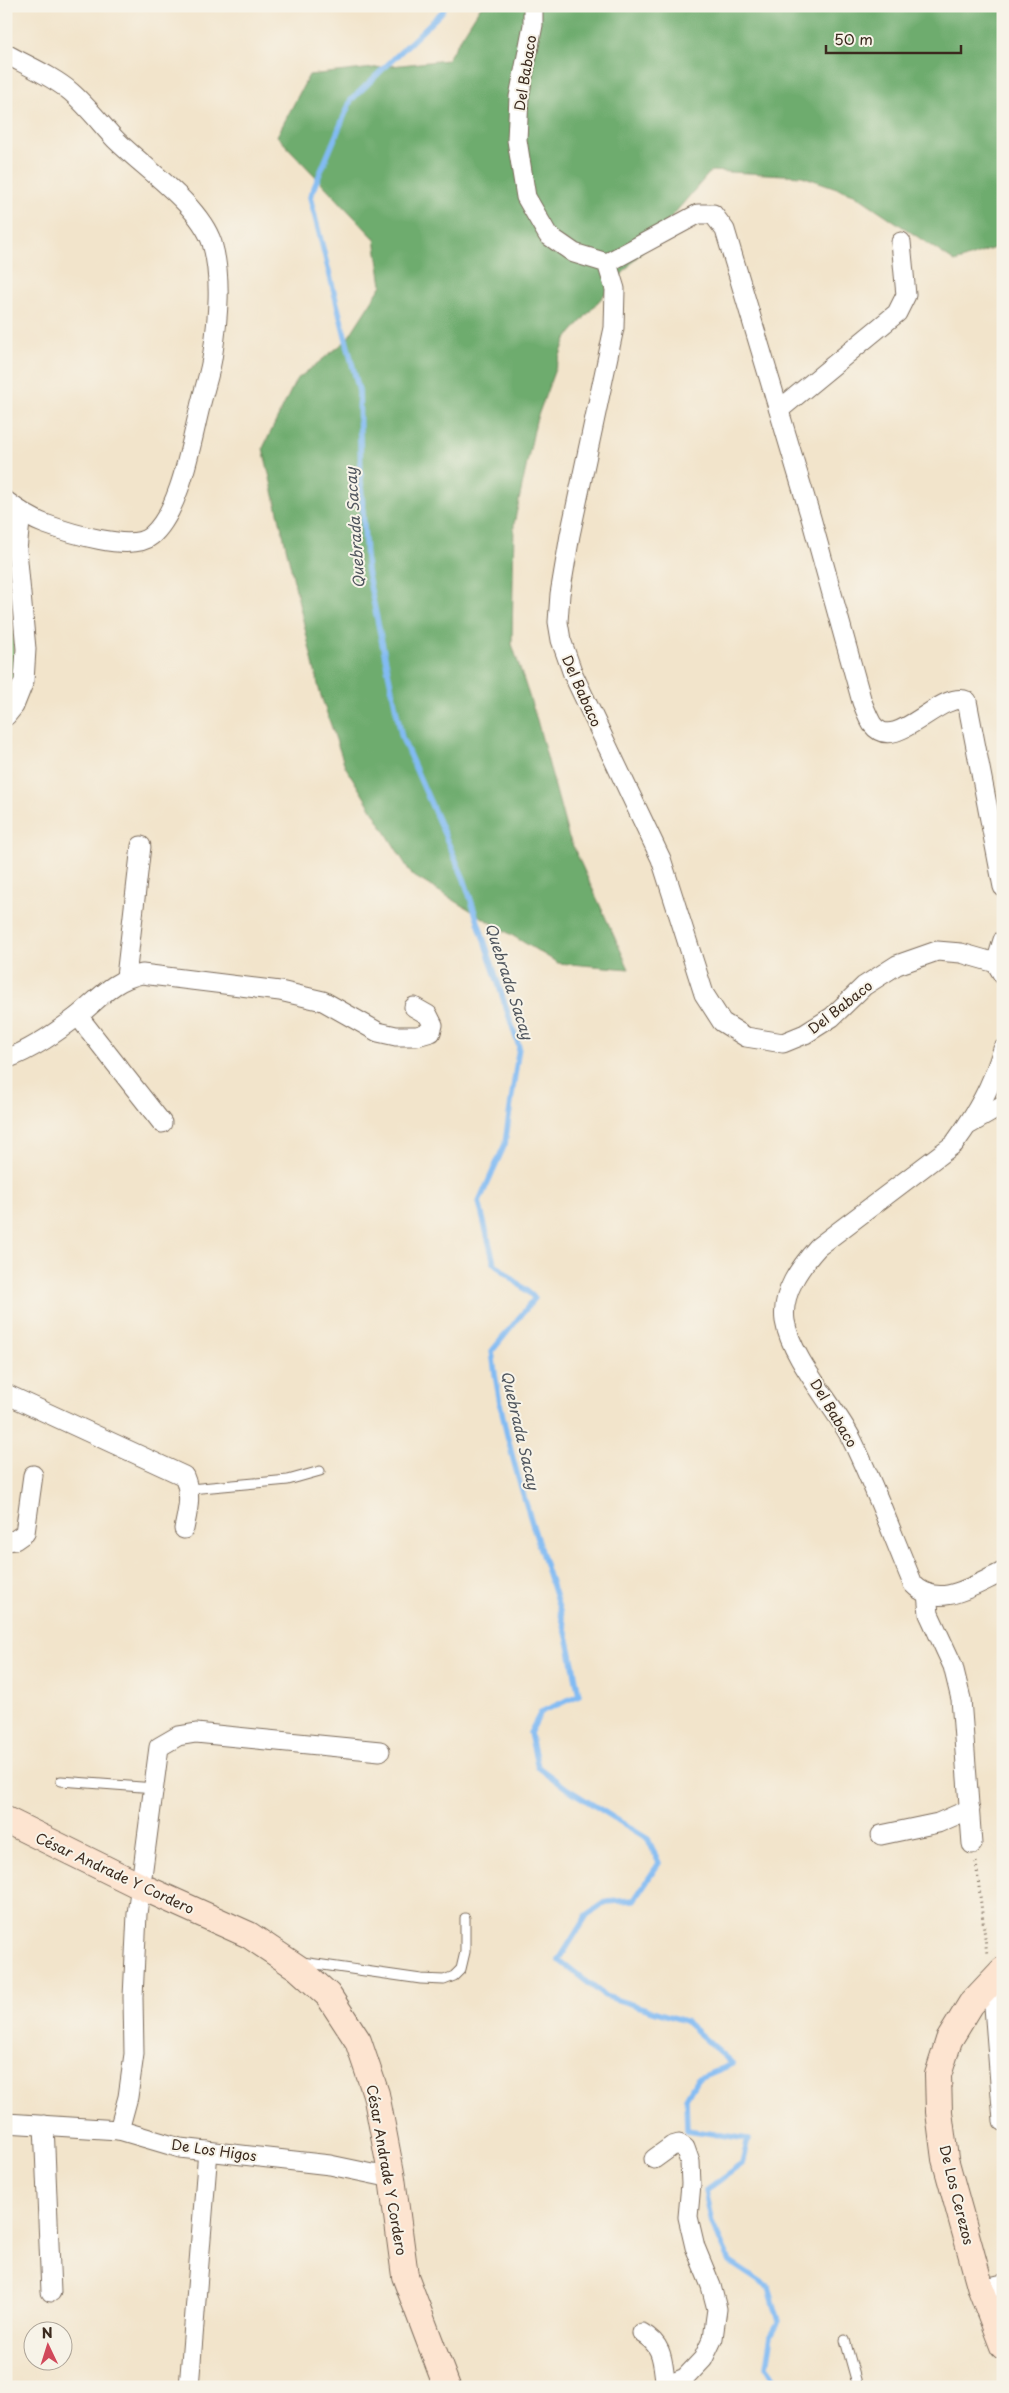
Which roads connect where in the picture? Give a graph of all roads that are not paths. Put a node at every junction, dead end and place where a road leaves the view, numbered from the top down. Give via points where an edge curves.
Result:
1 (533, 6) edge
2 (6, 54) edge
3 (901, 242) dead end
4 (607, 263) junction
5 (779, 410) junction
6 (14, 507) edge
7 (9, 709) edge
8 (141, 846) dead end
9 (1003, 887) edge
10 (1003, 940) edge
11 (999, 969) edge
12 (126, 977) junction
13 (414, 1007) dead end
14 (78, 1016) junction
15 (1003, 1049) edge
16 (6, 1059) edge
17 (1003, 1105) edge
18 (162, 1123) dead end
19 (969, 1124) junction
20 (6, 1394) edge
21 (320, 1471) dead end
22 (33, 1475) dead end
23 (190, 1489) junction
24 (184, 1529) dead end
25 (6, 1541) edge
26 (1003, 1572) edge
27 (927, 1594) junction
28 (380, 1751) dead end
29 (61, 1782) dead end
30 (155, 1788) junction
31 (970, 1809) junction
32 (6, 1820) edge
33 (881, 1836) dead end
34 (972, 1844) road end
35 (140, 1886) junction
36 (465, 1918) dead end
37 (284, 1959) junction
38 (997, 1976) edge
39 (1003, 2121) edge
40 (6, 2123) edge
41 (44, 2125) junction
42 (118, 2130) junction
43 (208, 2151) junction
44 (654, 2159) dead end
45 (392, 2178) junction
46 (992, 2286) edge
47 (52, 2292) dead end
48 (642, 2333) dead end
49 (845, 2340) dead end
50 (1003, 2346) edge
51 (666, 2386) edge
52 (189, 2387) edge
53 (447, 2387) edge
54 (858, 2387) edge

1 - 4 street, Del Babaco via 533,25 519,97 517,140 526,197 548,235 574,254
2 - 6 street via 71,91 116,140 195,212 212,243 218,306 213,354 182,480 167,516 151,537 136,543 114,542 45,524
3 - 5 street via 906,295 898,313
4 - 5 street via 698,214 713,214 725,230
4 - 11 street, Del Babaco via 615,289 614,328 570,535 558,622 573,674 661,859 704,994 722,1022 746,1037 783,1043 832,1017 864,986 898,965 937,951 961,953
5 - 9 street via 862,702 873,725 884,731 900,731 955,699 967,702
6 - 7 street via 26,649 24,682
8 - 12 street
10 - 11 street
12 - 13 street via 142,974 280,991 323,1001 378,1032 396,1036 431,1032 433,1025 428,1015
12 - 14 street
14 - 16 street via 34,1046
14 - 18 street
15 - 19 street, Del Babaco via 992,1084
17 - 19 street
19 - 27 street, Del Babaco via 954,1144 818,1247 792,1282 785,1320 791,1341 851,1439 913,1584
20 - 23 street via 184,1476
21 - 23 lane via 288,1480
22 - 25 street via 24,1533
23 - 24 street
26 - 27 street via 949,1596
27 - 31 street via 929,1614 953,1666 961,1698
28 - 30 street via 196,1733 178,1736 159,1748
29 - 30 lane
30 - 35 street
31 - 33 street via 938,1824
31 - 34 street
32 - 35 street, César Andrade Y Cordero
35 - 37 street, César Andrade Y Cordero via 249,1935
35 - 42 street via 133,1997 134,2054 128,2097
36 - 37 lane via 465,1952 461,1969 444,1980
37 - 45 street, César Andrade Y Cordero via 328,1995 358,2041 376,2094
38 - 39 street
38 - 46 street, De Los Cerezos via 971,2004 949,2040 938,2075 945,2159
40 - 41 street, De Los Higos
41 - 42 street, De Los Higos
41 - 47 street
42 - 43 street, De Los Higos via 180,2148
43 - 45 street, De Los Higos via 330,2165
43 - 52 street
44 - 51 street via 672,2146 679,2144 685,2148 690,2162 691,2184 688,2217 694,2247 717,2309 712,2338 703,2359 685,2378
45 - 53 street, César Andrade Y Cordero via 405,2276
46 - 50 street, De Los Cerezos
48 - 51 street via 655,2340
49 - 54 lane

